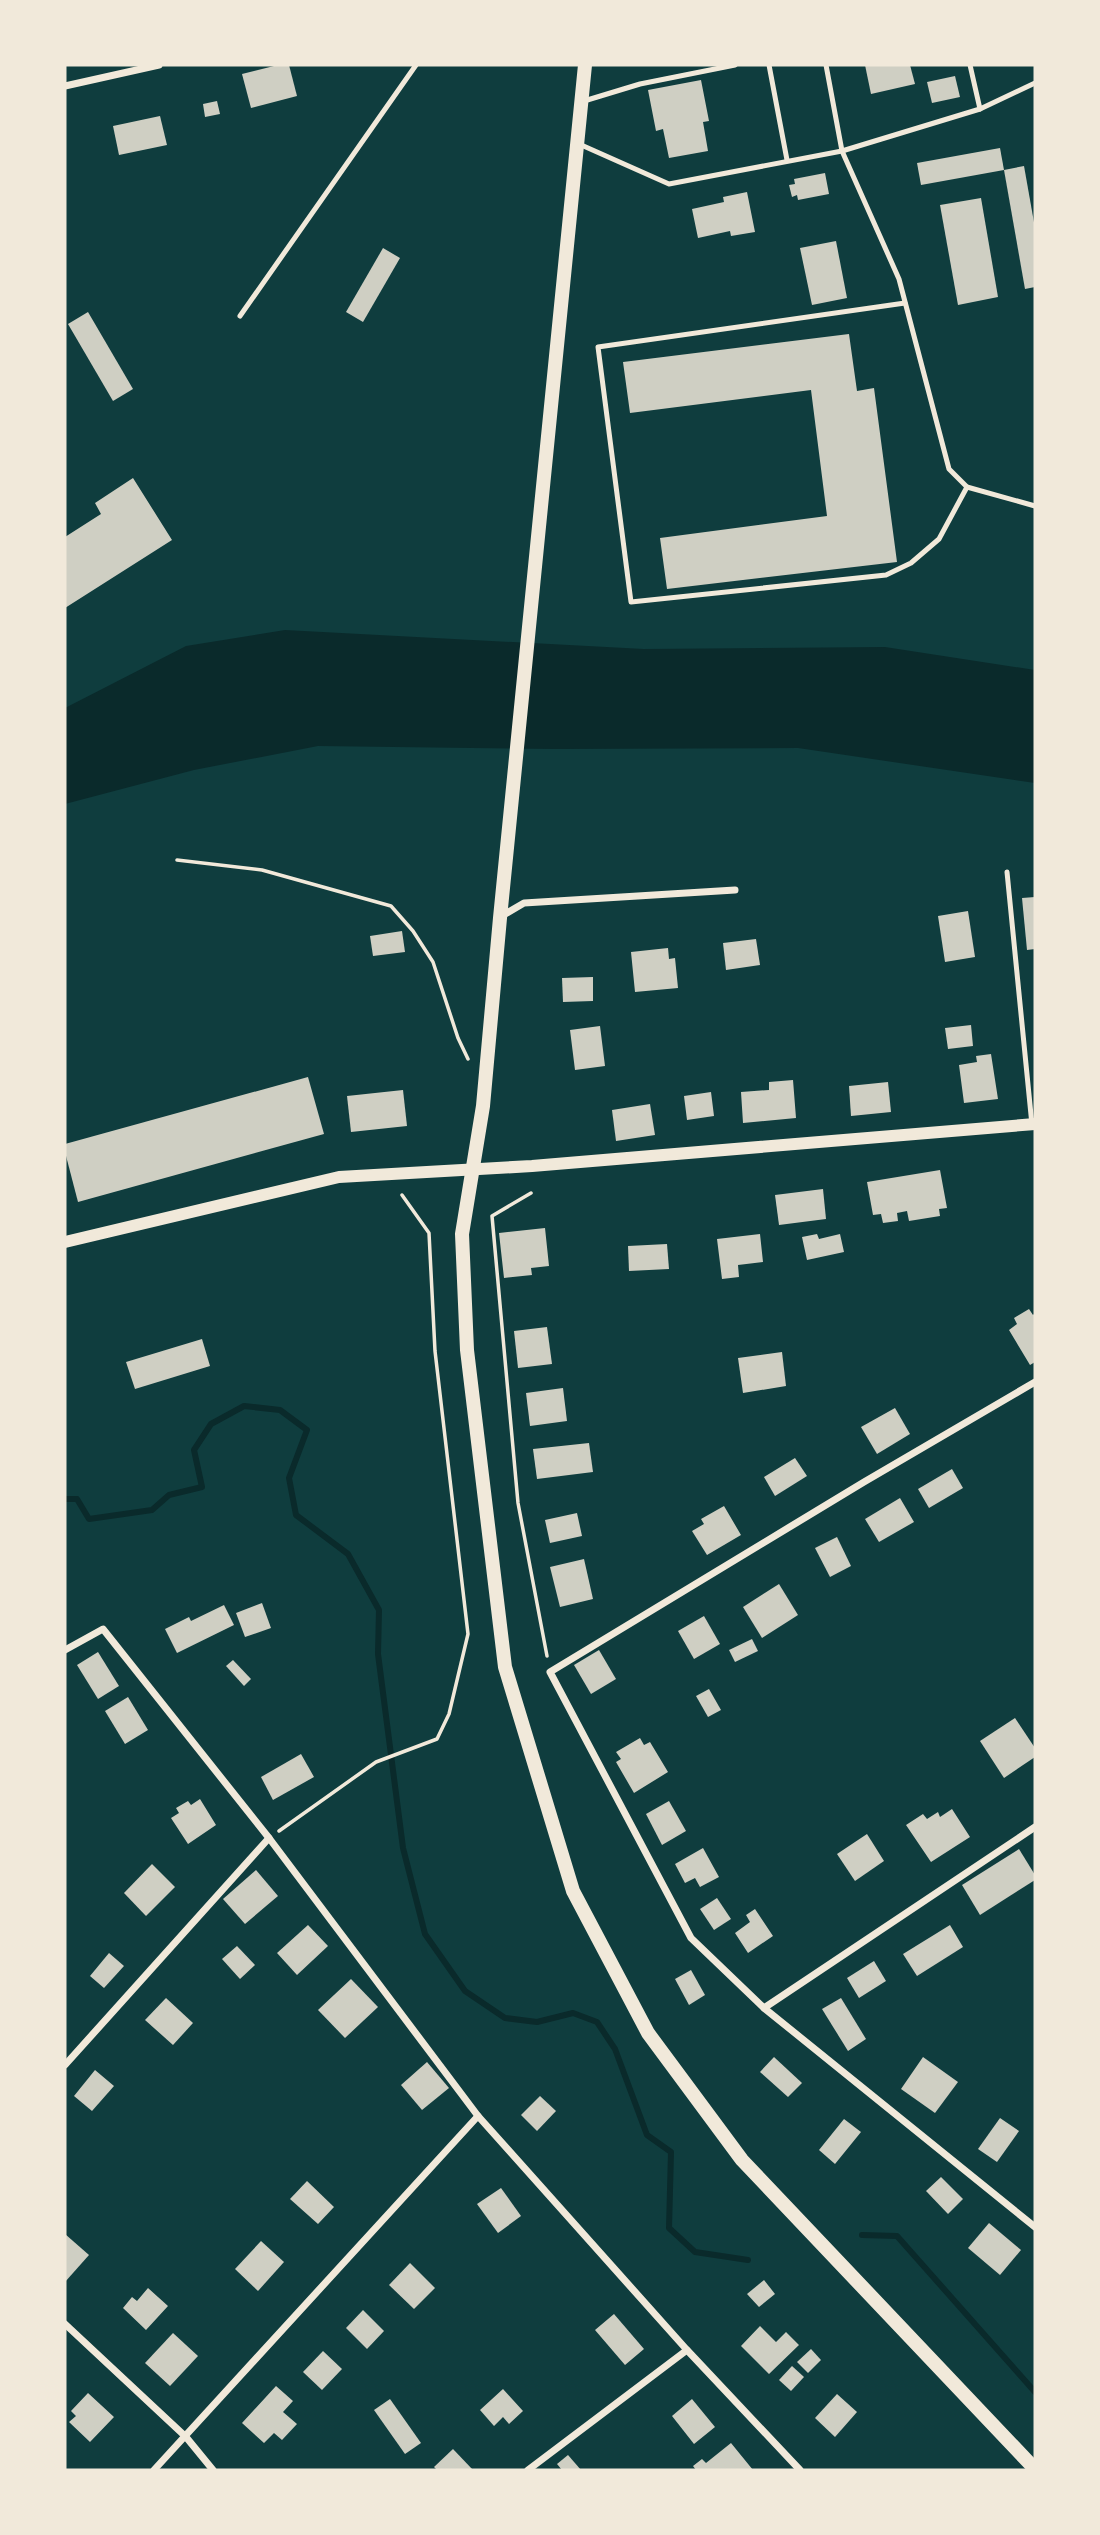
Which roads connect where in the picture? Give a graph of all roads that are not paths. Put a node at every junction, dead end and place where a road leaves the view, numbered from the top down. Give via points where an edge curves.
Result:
1 (159, 65) edge
2 (416, 65) edge
3 (585, 65) edge
4 (735, 65) edge
5 (769, 65) edge
6 (826, 65) edge
7 (970, 65) edge
8 (1035, 83) edge
9 (65, 86) edge
10 (581, 102) junction
11 (980, 109) junction
12 (577, 142) junction
13 (842, 150) junction
14 (787, 160) junction
15 (905, 303) junction
16 (240, 316) dead end
17 (967, 487) junction
18 (1035, 506) edge
19 (1007, 872) dead end
20 (735, 890) dead end
21 (499, 918) junction
22 (1034, 1125) edge
23 (472, 1169) junction
24 (65, 1242) edge
25 (1035, 1382) edge
26 (65, 1650) edge
27 (1035, 1827) edge
28 (269, 1838) junction
29 (764, 2008) junction
30 (65, 2065) edge
31 (478, 2116) junction
32 (1035, 2227) edge
33 (65, 2323) edge
34 (687, 2350) junction
35 (186, 2437) junction
36 (1035, 2469) edge
37 (154, 2470) edge
38 (213, 2470) edge
39 (528, 2470) edge
40 (800, 2470) edge

1 - 9 street
2 - 16 lane
3 - 10 main road
4 - 10 lane via 639,84
5 - 14 lane
6 - 13 lane
7 - 11 lane
8 - 11 lane
10 - 12 main road
11 - 13 lane
12 - 14 lane via 669,184
12 - 21 main road
13 - 14 lane
13 - 15 lane via 899,279
15 - 17 lane via 948,469
15 - 17 lane via 598,347 631,602 886,575 911,563 939,539
17 - 18 lane
19 - 22 lane
20 - 21 street via 524,903
21 - 23 main road via 483,1106
22 - 23 street
23 - 24 street via 339,1177
23 - 36 main road via 462,1234 467,1350 505,1667 573,1891 648,2033 742,2160
25 - 29 street via 550,1672 691,1938
26 - 28 street via 103,1629
27 - 29 street
28 - 30 street
28 - 31 street
29 - 32 street
31 - 34 street
31 - 35 street
33 - 35 street
34 - 39 street
34 - 40 street
35 - 37 street
35 - 38 street

